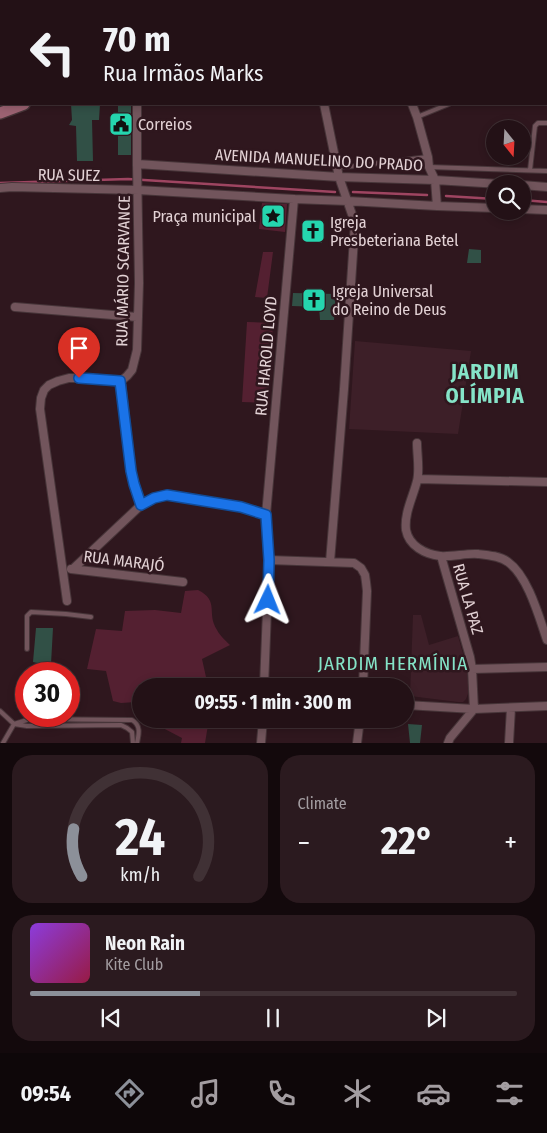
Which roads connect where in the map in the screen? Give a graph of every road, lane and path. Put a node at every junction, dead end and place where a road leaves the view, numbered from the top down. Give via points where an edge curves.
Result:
1 (21, 105) edge
2 (137, 105) edge
3 (324, 105) edge
4 (412, 105) edge
5 (447, 105) edge
6 (0, 113) edge
7 (417, 117) junction
8 (547, 123) edge
9 (428, 157) junction
10 (137, 164) junction
11 (337, 167) junction
12 (429, 167) junction
13 (530, 170) junction
14 (547, 171) edge
15 (339, 177) junction
16 (435, 180) junction
17 (486, 183) edge
18 (531, 186) edge
19 (547, 187) edge
20 (0, 188) edge
21 (138, 190) junction
22 (294, 199) junction
23 (348, 201) junction
24 (437, 206) junction
25 (486, 208) edge
26 (531, 209) edge
27 (547, 210) edge
28 (15, 307) dead end
29 (137, 317) junction
30 (120, 381) junction
31 (417, 443) dead end
32 (418, 479) junction
33 (547, 482) edge
34 (141, 505) junction
35 (266, 515) junction
36 (441, 556) junction
37 (269, 560) junction
38 (330, 562) junction
39 (74, 568) junction
40 (62, 570) junction
41 (183, 582) dead end
42 (67, 601) joint
43 (66, 614) junction
44 (91, 617) dead end
45 (547, 640) edge
46 (27, 649) dead end
47 (547, 667) edge
48 (472, 669) junction
49 (264, 678) edge
50 (363, 678) edge
51 (414, 706) edge
52 (547, 706) edge
53 (511, 708) junction
54 (474, 710) junction
55 (0, 711) edge
56 (14, 724) junction
57 (263, 728) edge
58 (359, 728) edge
59 (3, 743) edge
60 (133, 743) edge
61 (137, 743) edge
62 (262, 743) edge
63 (357, 743) edge
64 (448, 743) edge
65 (509, 743) edge

1 - 6 main road
2 - 10 street, RUA MÁRIO SCARVANCE
3 - 11 street
4 - 7 street
5 - 7 lane
7 - 9 street
8 - 13 lane via 535,126
9 - 11 lane
9 - 12 street
10 - 15 street, AVENIDA MANUELINO DO PRADO
10 - 21 street, RUA MÁRIO SCARVANCE
11 - 15 street
12 - 13 lane
12 - 16 street
13 - 14 lane
15 - 16 street, AVENIDA MANUELINO DO PRADO
15 - 23 street
16 - 17 street, AVENIDA MANUELINO DO PRADO
16 - 24 street
18 - 19 street
20 - 21 street, RUA SUEZ
21 - 22 street
21 - 29 street, RUA MÁRIO SCARVANCE
22 - 23 street
22 - 35 street, RUA HAROLD LOYD
23 - 24 street
23 - 38 street via 355,223
24 - 25 street
26 - 27 street
28 - 29 street
29 - 30 street, RUA MÁRIO SCARVANCE via 137,350 132,370
30 - 34 street via 131,471
30 - 40 street via 68,378 49,385 41,398
31 - 32 street
32 - 33 street
32 - 36 street via 406,517 406,530 412,543 421,550
34 - 35 street via 167,495 241,507
34 - 39 street
35 - 37 street, RUA HAROLD LOYD
36 - 45 street via 477,554 493,556 511,564 521,575
36 - 48 street, RUA LA PAZ
37 - 38 street
37 - 49 street, RUA HAROLD LOYD
38 - 50 street via 354,563 366,575
39 - 40 street, RUA MARAJÓ
39 - 41 street, RUA MARAJÓ
40 - 42 street
42 - 43 lane
43 - 44 lane
43 - 46 lane via 28,614
47 - 48 street
48 - 54 street, RUA LA PAZ
51 - 54 street
52 - 53 street
53 - 54 street
53 - 65 street
54 - 64 street
55 - 56 lane
56 - 59 lane
56 - 60 lane via 121,725 132,732
56 - 61 lane via 30,719 132,720 139,728
57 - 62 street
58 - 63 street

